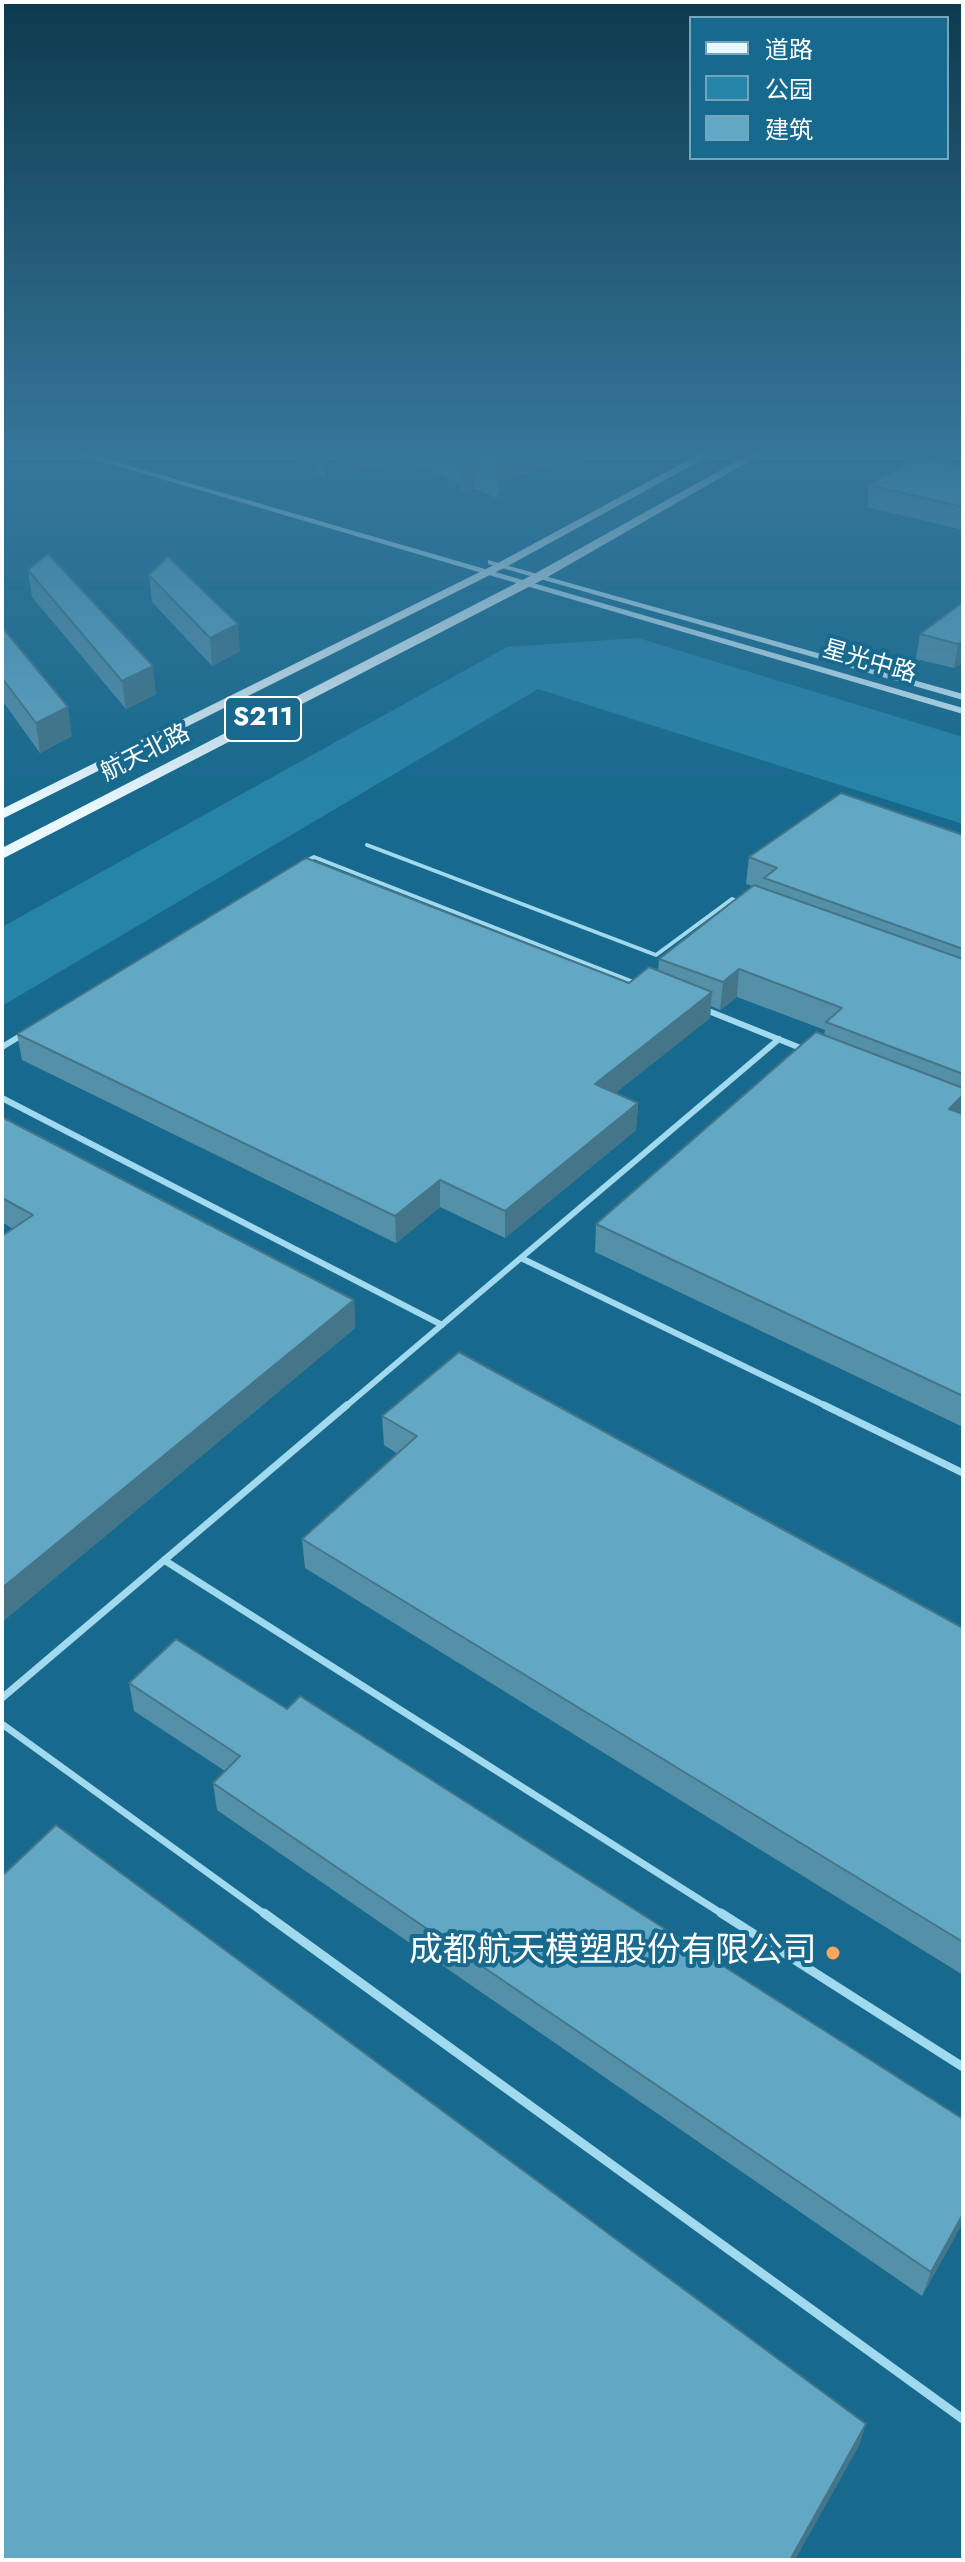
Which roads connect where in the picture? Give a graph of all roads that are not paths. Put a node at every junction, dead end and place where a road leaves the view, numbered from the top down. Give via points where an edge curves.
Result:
1 (487, 571) joint
2 (521, 571) edge
3 (550, 571) edge
4 (540, 576) junction
5 (523, 584) junction
6 (963, 697) edge
7 (963, 711) edge
8 (2, 815) edge
9 (367, 845) dead end
10 (2, 854) edge
11 (300, 865) edge
12 (746, 904) edge
13 (648, 988) edge
14 (692, 1005) edge
15 (29, 1030) edge
16 (779, 1039) junction
17 (2, 1047) edge
18 (808, 1050) edge
19 (2, 1098) edge
20 (521, 1258) junction
21 (442, 1325) junction
22 (963, 1473) edge
23 (164, 1560) junction
24 (2, 1698) edge
25 (2, 1724) edge
26 (963, 2067) edge
27 (963, 2419) edge

1 - 5 main road, 星光中路
1 - 8 main road, 航天北路 / S211
2 - 4 main road, 星光中路
3 - 4 main road, S211
4 - 5 main road, S211
4 - 6 main road, 星光中路
5 - 7 main road, 星光中路
5 - 10 main road, 航天北路 / S211
9 - 12 lane via 656,955 732,899
11 - 13 lane via 314,857
14 - 16 lane
15 - 17 lane
16 - 18 lane
16 - 20 lane
19 - 21 lane
20 - 21 lane
20 - 22 lane
21 - 23 lane
23 - 24 lane
23 - 26 lane
25 - 27 lane

